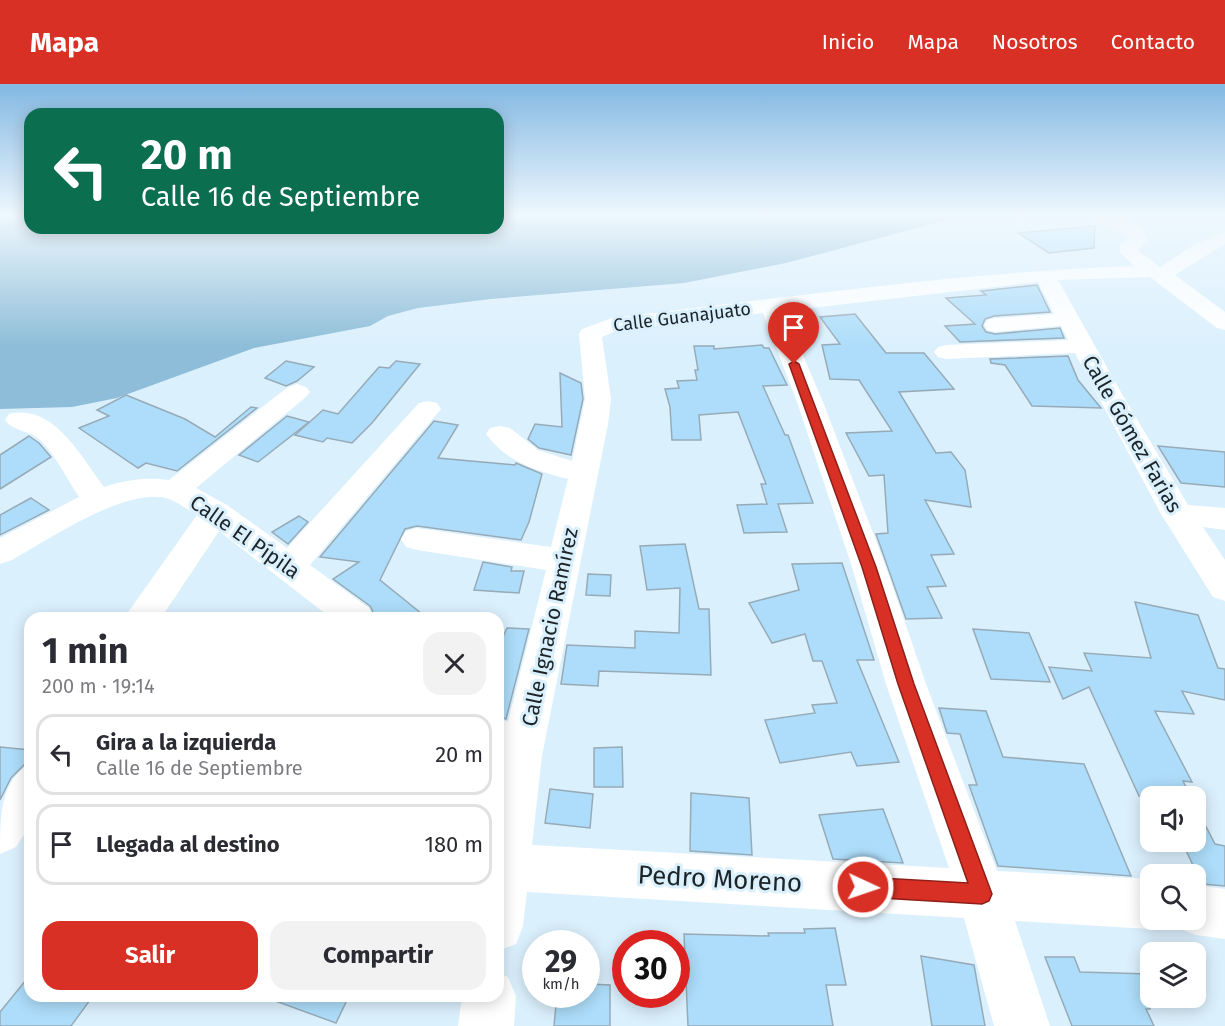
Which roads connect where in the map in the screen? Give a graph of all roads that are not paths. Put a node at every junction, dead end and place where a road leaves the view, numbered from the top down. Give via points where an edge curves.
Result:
1 (1138, 259) edge
2 (1183, 259) edge
3 (1157, 273) junction
4 (1045, 275) junction
5 (771, 306) junction
6 (1068, 319) junction
7 (1225, 323) edge
8 (995, 325) dead end
9 (593, 331) joint
10 (1081, 346) junction
11 (946, 352) dead end
12 (297, 392) dead end
13 (428, 409) dead end
14 (18, 420) dead end
15 (500, 434) dead end
16 (584, 473) junction
17 (176, 490) junction
18 (97, 500) junction
19 (216, 512) junction
20 (1178, 514) junction
21 (1225, 519) edge
22 (417, 539) dead end
23 (0, 552) edge
24 (564, 561) junction
25 (289, 567) junction
26 (1225, 588) edge
27 (146, 612) edge
28 (348, 612) edge
29 (510, 746) edge
30 (24, 794) edge
31 (0, 831) edge
32 (505, 867) junction
33 (504, 875) edge
34 (982, 894) junction
35 (1140, 903) edge
36 (1206, 911) edge
37 (1225, 914) edge
38 (488, 1002) edge
39 (486, 1026) edge
40 (1022, 1026) edge

1 - 3 street
2 - 3 street
3 - 4 street, Calle Guanajuato
3 - 7 street
4 - 5 street, Calle Guanajuato
4 - 6 street, Calle Gómez Farias
5 - 9 street, Calle Guanajuato via 612,325
5 - 34 street via 810,402
6 - 8 street
6 - 10 street, Calle Gómez Farias
9 - 16 street, Calle Ignacio Ramírez via 589,337 598,399
10 - 11 street
10 - 20 street, Calle Gómez Farias
12 - 17 street
13 - 25 street
14 - 18 street via 51,435
15 - 16 street via 524,456
16 - 24 street, Calle Ignacio Ramírez
17 - 18 street, Calle El Pípila via 150,487
17 - 19 street, Calle El Pípila
18 - 23 street, Calle El Pípila
19 - 25 street, Calle El Pípila
19 - 27 street
20 - 21 street
20 - 26 street, Calle Gómez Farias
22 - 24 street
24 - 29 street, Calle Ignacio Ramírez
25 - 28 street, Calle El Pípila
29 - 32 street, Calle Ignacio Ramírez
30 - 31 street
32 - 33 street, Calle Ignacio Ramírez
32 - 34 street, Pedro Moreno
34 - 35 street, Pedro Moreno
34 - 40 street
36 - 37 street
38 - 39 street

